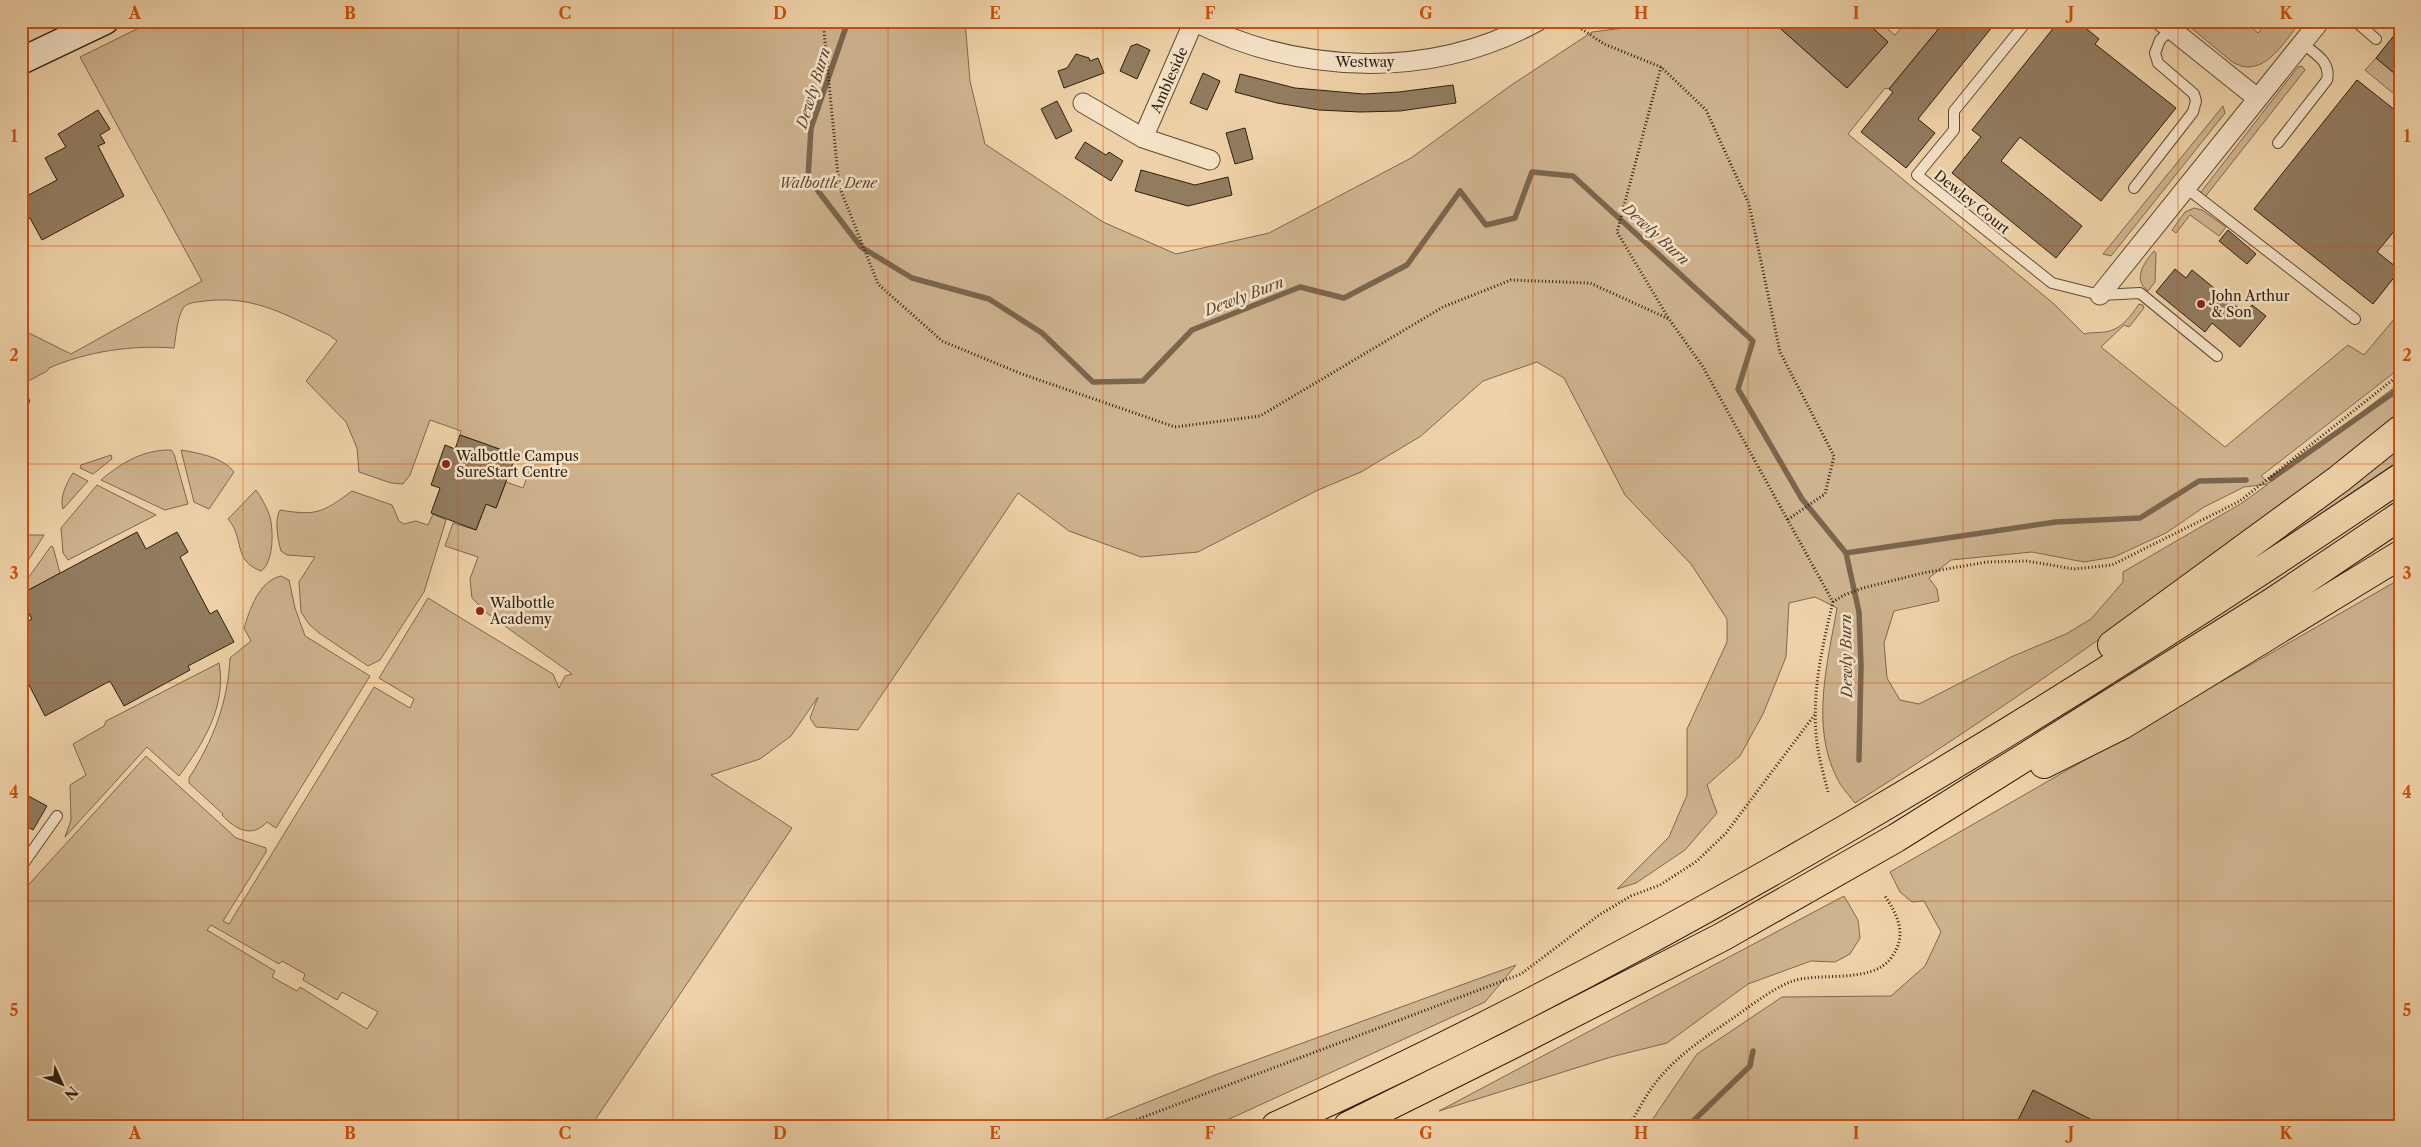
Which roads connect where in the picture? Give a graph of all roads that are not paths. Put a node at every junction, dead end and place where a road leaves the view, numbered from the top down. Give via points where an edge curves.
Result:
1 (105, 21) edge
2 (1194, 21) edge
3 (1538, 21) edge
4 (2027, 21) edge
5 (2320, 21) edge
6 (2355, 21) edge
7 (2166, 25) edge
8 (2376, 39) dead end
9 (2302, 43) junction
10 (21, 61) edge
11 (2258, 98) junction
12 (1083, 103) dead end
13 (1143, 138) junction
14 (2278, 143) dead end
15 (1210, 160) dead end
16 (2185, 187) junction
17 (2134, 188) dead end
18 (2100, 295) junction
19 (2355, 319) dead end
20 (2217, 356) dead end
21 (2400, 430) edge
22 (2400, 478) edge
23 (2400, 516) edge
24 (2400, 555) edge
25 (1902, 796) junction
26 (57, 816) dead end
27 (1896, 838) junction
28 (21, 866) edge
29 (1276, 1126) edge
30 (1348, 1126) edge

1 - 10 main road
2 - 3 street, Westway via 1247,45 1280,54 1355,63 1422,60 1460,52 1492,42
2 - 13 street, Ambleside
4 - 18 lane, Dewley Court via 1954,111 1954,130 1917,175 2052,283
5 - 9 street
6 - 8 lane
7 - 11 street
7 - 17 lane via 2155,53 2158,63 2194,94 2196,101 2193,112
9 - 11 street
9 - 14 lane via 2326,64 2329,71 2327,80
11 - 16 street
12 - 13 street
13 - 15 street
16 - 18 street
16 - 19 lane
18 - 20 lane via 2140,293
21 - 25 highway via 2157,613
22 - 25 highway via 2257,574
23 - 27 highway via 2274,602
24 - 27 highway via 2122,725
25 - 29 highway via 1705,908 1498,1018
26 - 28 lane
27 - 30 highway via 1722,937

